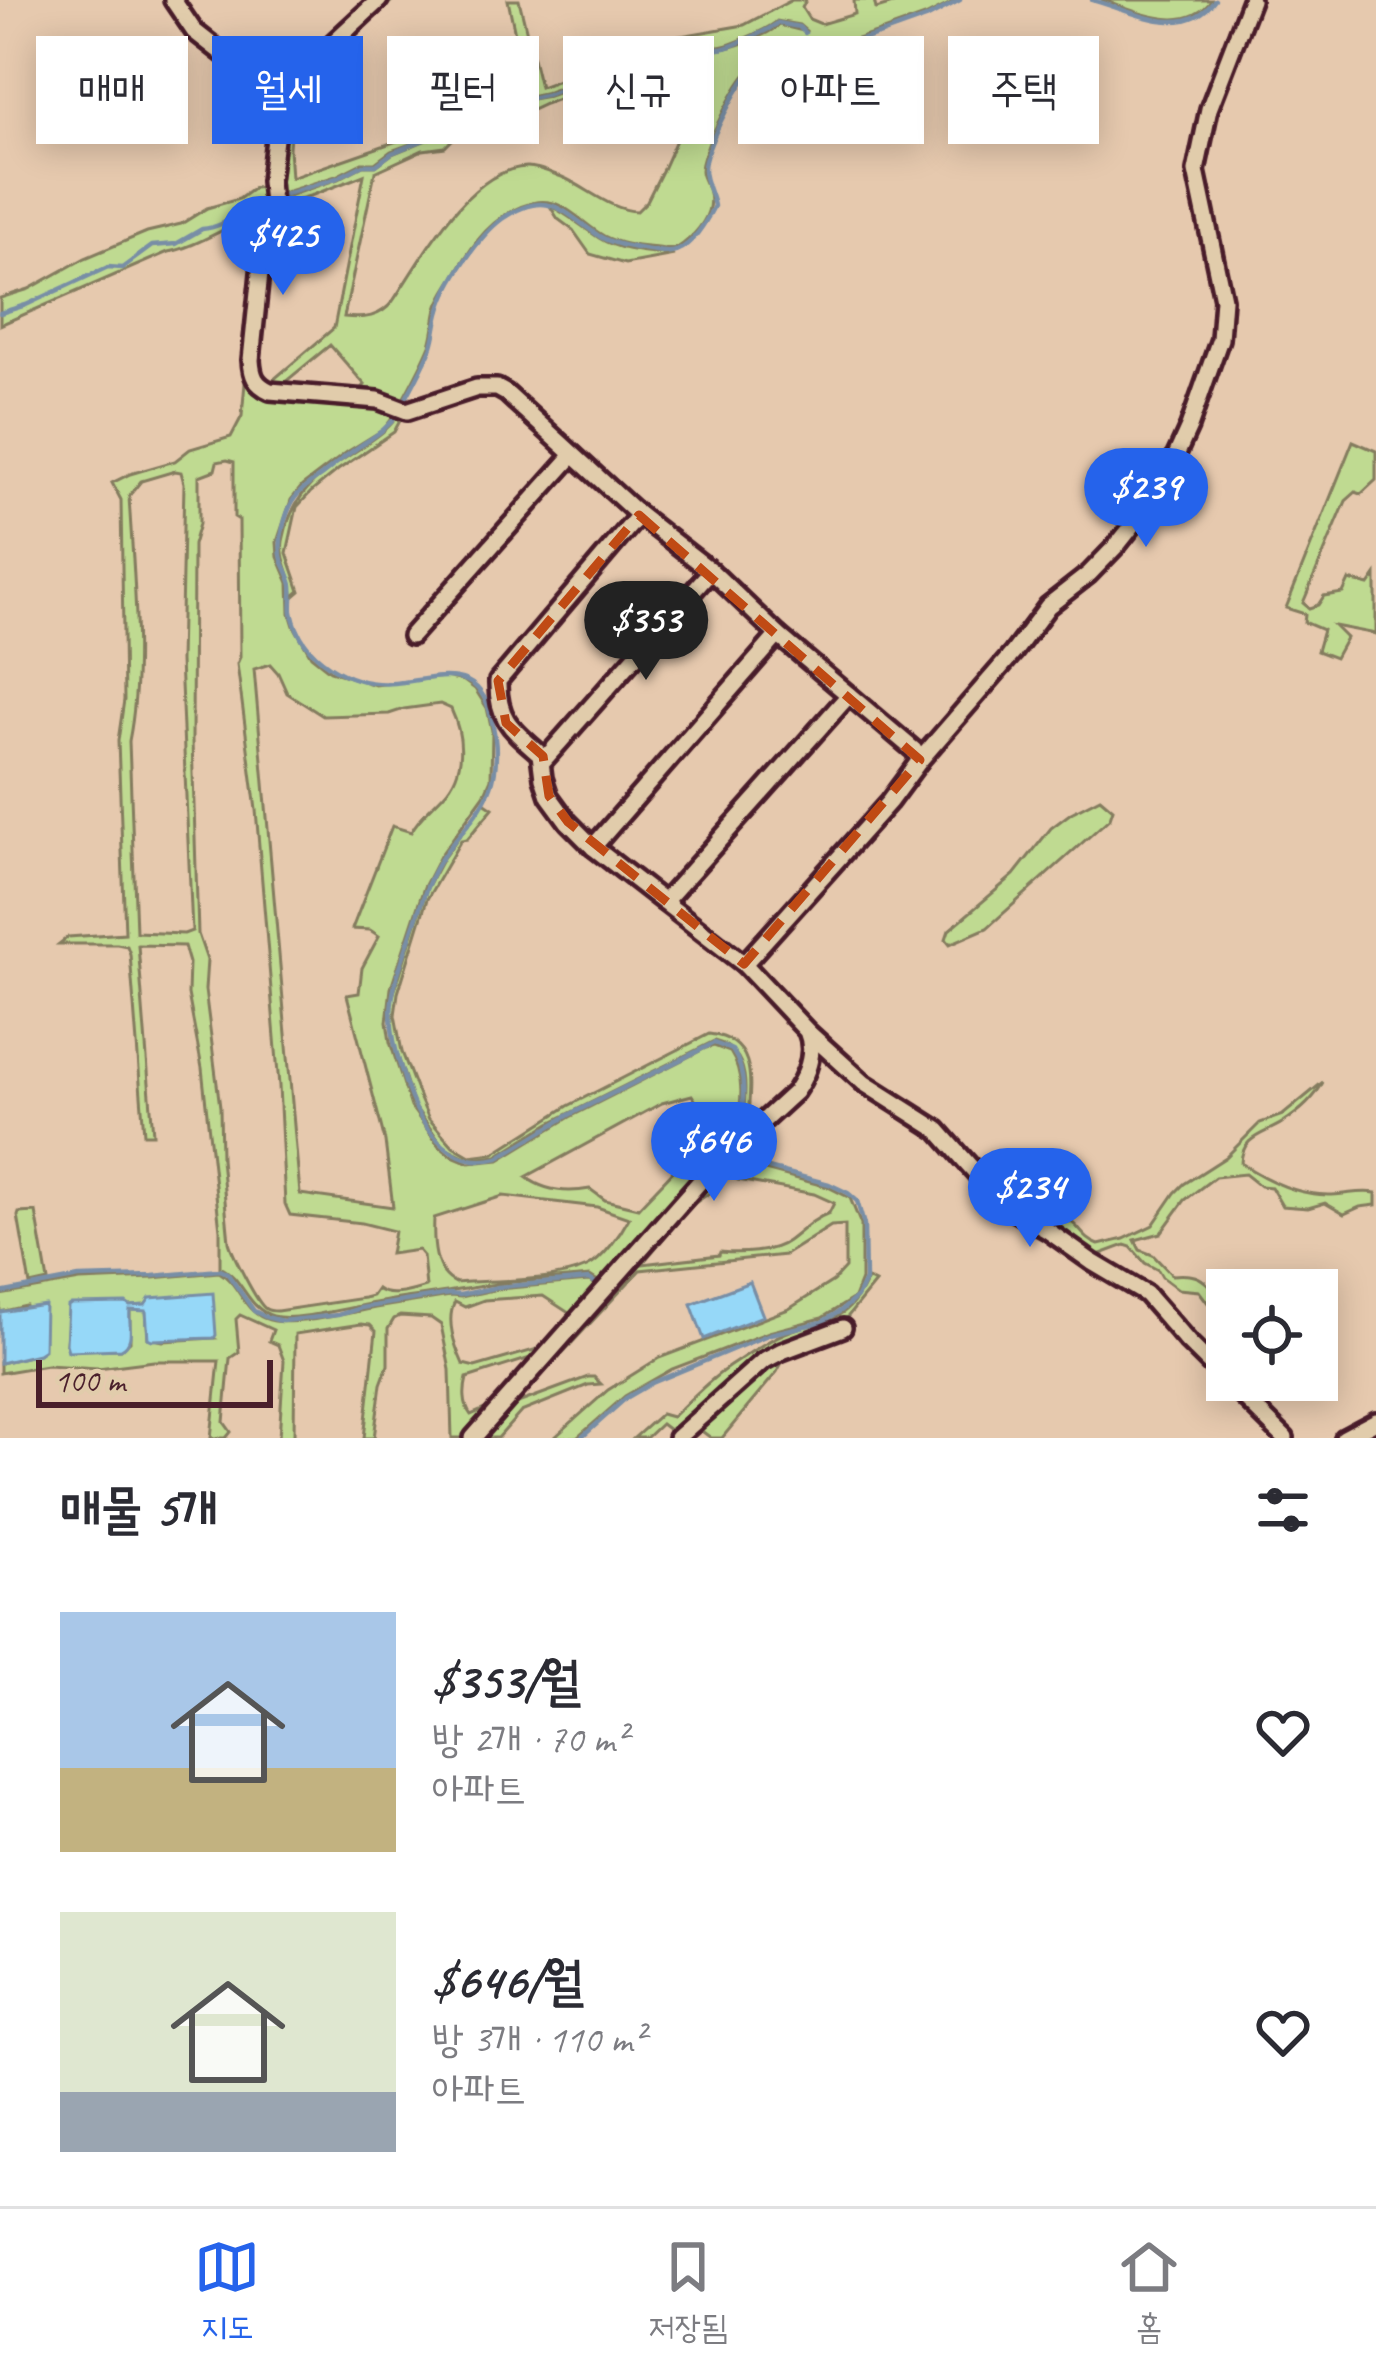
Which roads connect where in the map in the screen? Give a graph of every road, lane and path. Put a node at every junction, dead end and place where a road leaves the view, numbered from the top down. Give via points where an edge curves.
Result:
1 (173, 0) edge
2 (379, 0) edge
3 (1251, 0) edge
4 (340, 36) edge
5 (212, 45) edge
6 (274, 144) edge
7 (573, 455) junction
8 (639, 515) junction
9 (711, 572) junction
10 (778, 635) junction
11 (411, 636) dead end
12 (849, 695) junction
13 (920, 760) junction
14 (543, 761) junction
15 (593, 847) junction
16 (664, 902) junction
17 (744, 964) junction
18 (806, 1030) junction
19 (843, 1328) dead end
20 (1376, 1421) edge
21 (473, 1438) edge
22 (677, 1438) edge
23 (1286, 1438) edge
24 (1344, 1438) edge

1 - 5 street
2 - 4 street
3 - 13 street via 1209,109 1196,171 1223,299 1220,338 1170,471 1118,544 1048,606
6 - 7 street via 251,360 256,381 270,391 378,400 407,411 497,388
7 - 8 street
7 - 11 street
8 - 9 street
8 - 14 street via 497,680 506,723
9 - 10 street
9 - 14 street
10 - 12 street
10 - 15 street
12 - 13 street
12 - 16 street
13 - 17 street
14 - 15 street via 556,808
15 - 16 street
16 - 17 street
17 - 18 street
18 - 21 street via 810,1060 795,1092 711,1169
18 - 23 street via 864,1083 938,1130 1006,1207 1146,1294
19 - 22 street via 763,1361
20 - 24 street

